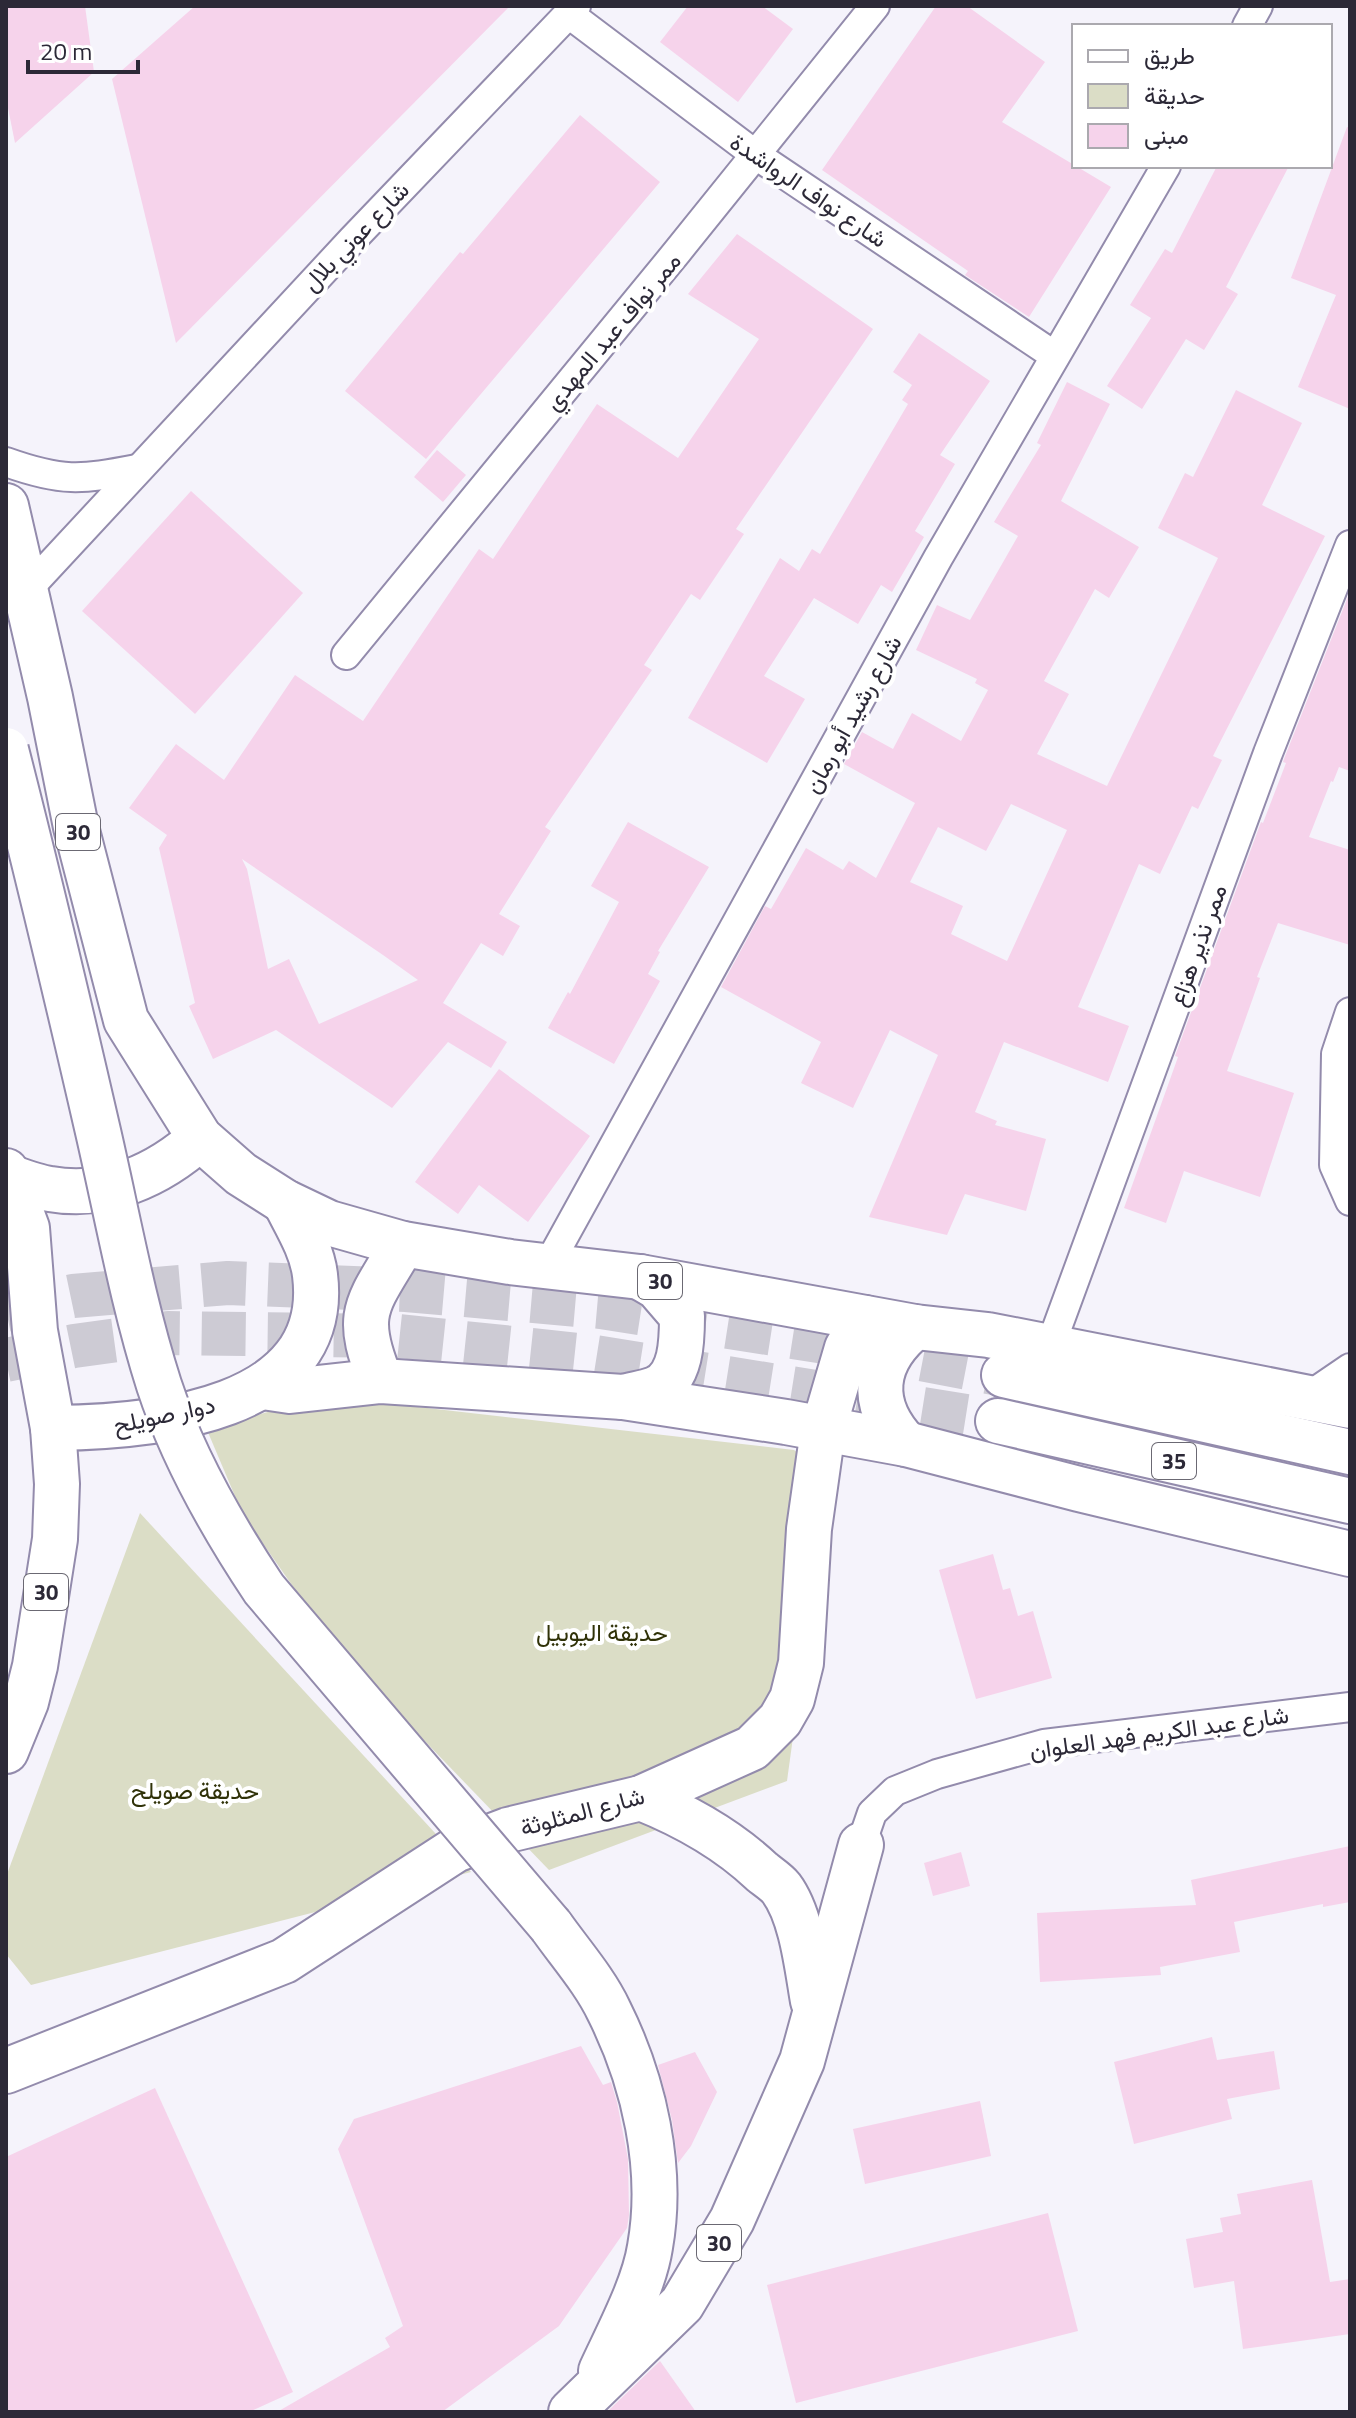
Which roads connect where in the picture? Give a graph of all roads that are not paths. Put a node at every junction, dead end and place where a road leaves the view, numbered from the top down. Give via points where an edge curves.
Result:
1 (875, 6) edge
2 (1258, 6) edge
3 (572, 10) edge
4 (1248, 24) edge
5 (756, 155) junction
6 (1165, 168) edge
7 (1055, 356) junction
8 (6, 462) edge
9 (137, 469) junction
10 (6, 506) edge
11 (1350, 545) edge
12 (25, 592) junction
13 (346, 655) dead end
14 (6, 750) edge
15 (1350, 1012) edge
16 (200, 1138) junction
17 (7, 1174) edge
18 (1350, 1201) edge
19 (285, 1202) junction
20 (403, 1244) junction
21 (547, 1267) junction
22 (640, 1277) junction
23 (865, 1318) junction
24 (915, 1327) junction
25 (1050, 1347) junction
26 (1350, 1368) edge
27 (1004, 1375) tunnel mouth
28 (381, 1381) junction
29 (263, 1387) junction
30 (623, 1397) junction
31 (1306, 1398) junction
32 (1350, 1406) edge
33 (998, 1421) tunnel mouth
34 (53, 1428) junction
35 (823, 1430) junction
36 (906, 1444) junction
37 (1350, 1452) edge
38 (1350, 1501) edge
39 (1350, 1554) edge
40 (1350, 1707) edge
41 (6, 1751) edge
42 (641, 1798) junction
43 (861, 1845) joint
44 (816, 2016) junction
45 (6, 2071) edge
46 (580, 2403) edge

1 - 5 street, ممر نواف عبد المهدي
2 - 4 street
3 - 5 street, شارع نواف الرواشدة
3 - 9 street, شارع عوني بلال
5 - 7 street, شارع نواف الرواشدة
5 - 13 street, ممر نواف عبد المهدي
6 - 7 street, شارع رشيد أبو رمان
7 - 21 street, شارع رشيد أبو رمان
8 - 9 street via 42,475 76,479
9 - 12 street, شارع عوني بلال
10 - 12 main road, 30
11 - 25 street, ممر نذير هزاع via 1262,767
12 - 16 main road, 30 via 76,827 126,1020
14 - 46 main road, bridge via 136,1308 188,1456 264,1589 551,1926 609,2009 640,2085 655,2176 650,2248 629,2311
15 - 18 street via 1336,1054 1334,1165
16 - 17 main road via 156,1171 104,1189 49,1189
16 - 19 main road via 241,1174
17 - 34 main road, 30 via 27,1228 35,1331
19 - 20 main road via 329,1223
19 - 29 main road, دوار صويلح via 315,1271 317,1305 308,1338 290,1366
20 - 21 main road, 30
20 - 28 main road via 364,1318
21 - 22 main road, 30
22 - 23 main road, 30
22 - 30 main road via 657,1287 682,1316 681,1344 674,1372 657,1389
23 - 24 main road, 30
23 - 35 main road, شارع المثلوثة via 847,1348
24 - 25 main road
24 - 36 main road via 888,1355 880,1393 888,1421
25 - 31 main road
26 - 31 street
27 - 37 main road, 35
28 - 29 main road via 290,1391
28 - 30 main road
29 - 34 main road, دوار صويلح via 162,1420
30 - 35 main road
31 - 32 main road
33 - 38 main road, 35
34 - 41 main road, 30 via 55,1539 35,1666
35 - 36 main road
35 - 42 main road, شارع المثلوثة via 809,1529 801,1663 792,1699 752,1748
36 - 39 main road
40 - 43 street, شارع عبد الكريم فهد العلوان via 1044,1744 937,1774 895,1791 872,1813
42 - 44 main road via 708,1831 781,1889 800,1931
42 - 45 main road, شارع المثلوثة via 508,1830 455,1850 284,1961
43 - 44 main road, 30
44 - 46 main road, 30 via 760,2161 704,2270 682,2304

